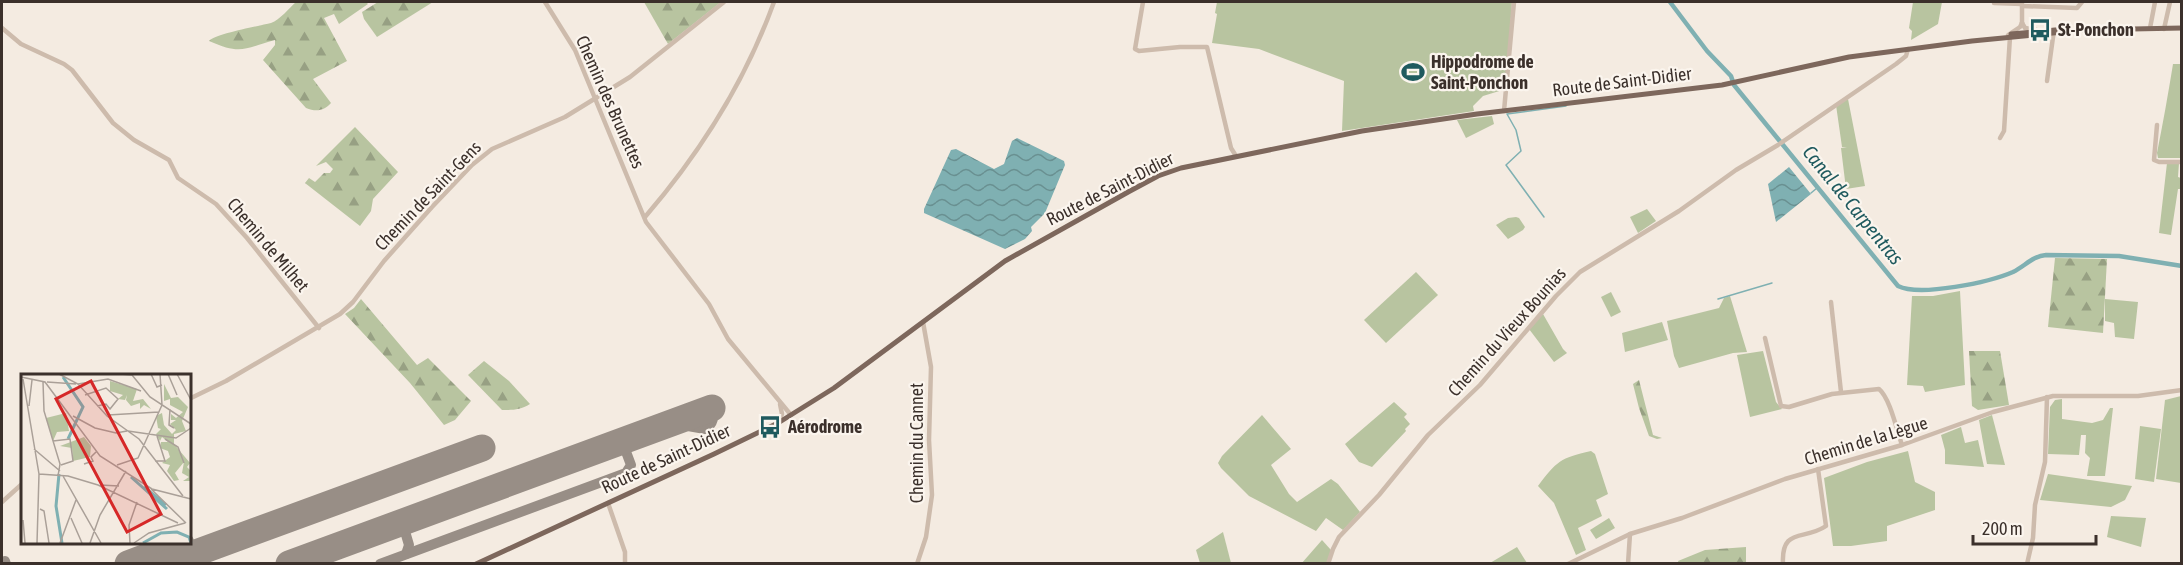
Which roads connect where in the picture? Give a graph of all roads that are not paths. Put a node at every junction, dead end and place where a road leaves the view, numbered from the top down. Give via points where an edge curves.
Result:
1 (545, 2) edge
2 (724, 2) edge
3 (774, 2) edge
4 (1143, 2) edge
5 (1514, 2) edge
6 (2082, 2) edge
7 (2155, 2) edge
8 (2170, 2) edge
9 (1994, 3) dead end
10 (2022, 4) edge
11 (2021, 27) junction
12 (2, 28) edge
13 (2150, 28) junction
14 (2181, 28) edge
15 (2164, 29) junction
16 (2054, 32) junction
17 (2011, 36) junction
18 (2032, 36) junction
19 (1908, 49) junction
20 (2047, 81) dead end
21 (594, 99) junction
22 (1504, 111) junction
23 (2157, 125) dead end
24 (2000, 138) dead end
25 (1236, 156) junction
26 (2181, 162) edge
27 (645, 217) junction
28 (1831, 302) dead end
29 (923, 322) junction
30 (319, 328) junction
31 (1765, 338) dead end
32 (2181, 390) edge
33 (1842, 392) junction
34 (2047, 398) junction
35 (190, 399) edge
36 (781, 406) junction
37 (790, 416) junction
38 (778, 423) junction
39 (1902, 445) junction
40 (1818, 470) junction
41 (21, 485) edge
42 (2, 502) edge
43 (608, 503) junction
44 (1630, 534) junction
45 (476, 564) edge
46 (625, 564) edge
47 (918, 564) edge
48 (1329, 564) edge
49 (1568, 564) edge
50 (1628, 564) edge
51 (1783, 564) edge
52 (2027, 564) edge

1 - 21 street, Chemin des Brunettes via 575,50
2 - 21 street, Chemin de Saint-Gens via 630,77
3 - 27 street via 758,45 724,111 688,165
4 - 25 street via 1135,49 1207,47
5 - 22 street
6 - 10 street via 2077,8
7 - 13 street
8 - 15 street
9 - 10 street
10 - 11 street
11 - 16 main road
11 - 17 main road
11 - 18 street
12 - 30 street, Chemin de Milhet via 21,44 72,70 113,123 141,145 168,159 178,178 216,204
13 - 15 main road
13 - 16 main road
14 - 15 main road
16 - 18 main road
16 - 20 street
17 - 18 main road
17 - 19 main road, Route de Saint-Didier
17 - 24 street via 2004,131
19 - 22 main road, Route de Saint-Didier via 1832,60 1738,82
19 - 48 street, Chemin du Vieux Bounias via 1896,64 1778,145 1580,272 1344,531
21 - 27 street, Chemin des Brunettes
21 - 30 street, Chemin de Saint-Gens via 565,117 485,154 384,261 353,302
22 - 25 main road, Route de Saint-Didier via 1353,132
23 - 26 street via 2154,160
25 - 29 main road, Route de Saint-Didier via 1169,172 1130,191 1005,261
27 - 36 street, Chemin des Brunettes via 709,304 728,339
28 - 33 street
29 - 37 main road, Route de Saint-Didier
29 - 47 street, Chemin du Cannet via 931,367 928,440 932,495
30 - 35 street, Chemin de Saint-Gens
31 - 33 street via 1781,406
32 - 34 street, Chemin de la Lègue via 2138,396
33 - 39 street via 1883,391
34 - 39 street, Chemin de la Lègue via 1993,412
34 - 52 street via 2045,462
36 - 37 street, Chemin des Brunettes
36 - 38 street
37 - 38 main road, Route de Saint-Didier
38 - 43 main road, Route de Saint-Didier
39 - 40 street, Chemin de la Lègue
40 - 44 street, Chemin de la Lègue
40 - 51 street via 1826,526 1786,542
41 - 42 street
43 - 45 main road, Route de Saint-Didier
43 - 46 street via 625,552
44 - 49 street, Chemin de la Lègue
44 - 50 street

